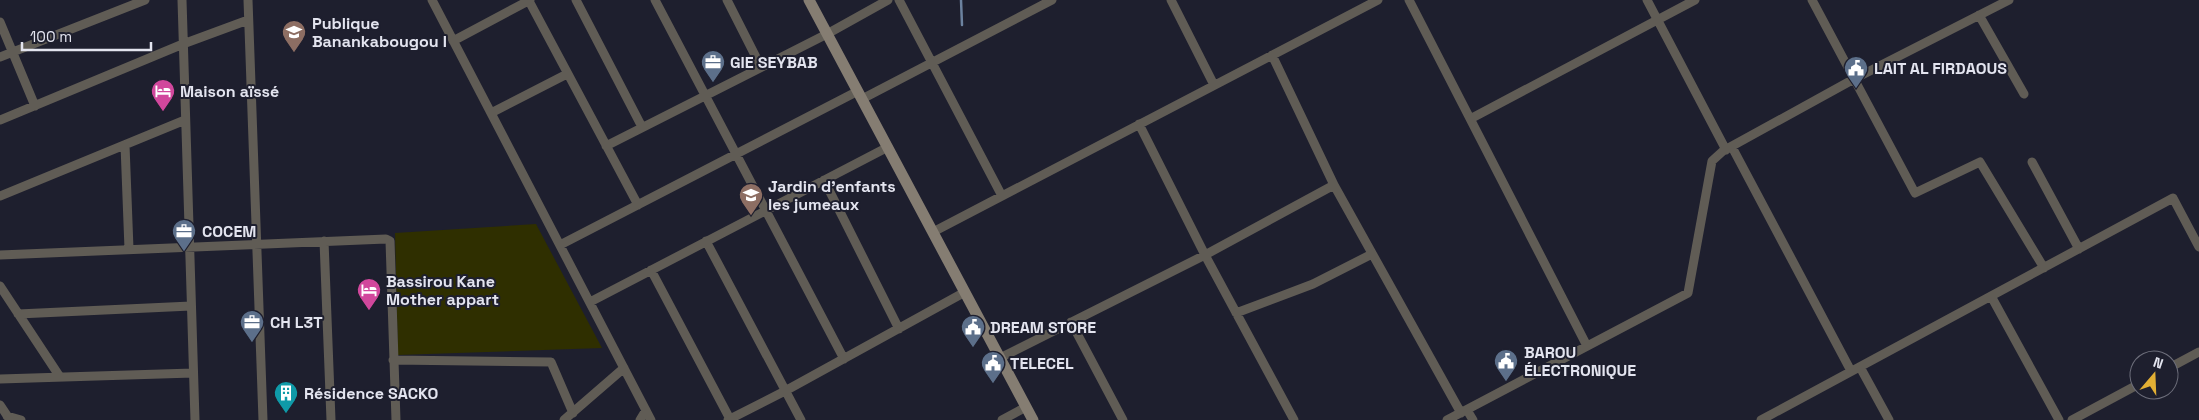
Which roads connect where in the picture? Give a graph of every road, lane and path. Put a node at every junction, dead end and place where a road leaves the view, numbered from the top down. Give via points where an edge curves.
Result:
1 (145, 0) edge
2 (182, 0) edge
3 (248, 0) edge
4 (432, 0) edge
5 (530, 0) edge
6 (576, 0) edge
7 (654, 0) edge
8 (727, 0) edge
9 (809, 0) edge
10 (888, 0) edge
11 (898, 0) edge
12 (1052, 0) edge
13 (1171, 0) edge
14 (1378, 0) edge
15 (1410, 0) edge
16 (1647, 0) edge
17 (1695, 0) edge
18 (1812, 0) edge
19 (2009, 0) edge
20 (1979, 15) junction
21 (248, 20) junction
22 (1658, 20) junction
23 (0, 22) edge
24 (827, 34) junction
25 (453, 41) junction
26 (183, 44) junction
27 (14, 52) junction
28 (1272, 55) junction
29 (0, 57) edge
30 (932, 63) junction
31 (762, 67) junction
32 (567, 74) junction
33 (1854, 79) junction
34 (1214, 85) junction
35 (2024, 94) dead end
36 (705, 95) junction
37 (860, 95) junction
38 (35, 106) junction
39 (491, 113) junction
40 (1472, 118) junction
41 (0, 120) edge
42 (185, 120) junction
43 (1139, 124) junction
44 (642, 127) junction
45 (125, 145) junction
46 (606, 146) junction
47 (888, 147) junction
48 (1729, 148) junction
49 (736, 154) junction
50 (2032, 162) dead end
51 (824, 180) junction
52 (1334, 185) junction
53 (0, 196) edge
54 (1002, 196) junction
55 (638, 205) junction
56 (766, 210) junction
57 (933, 232) junction
58 (324, 241) junction
59 (706, 241) junction
60 (257, 244) junction
61 (560, 245) junction
62 (188, 247) junction
63 (2199, 247) edge
64 (129, 249) junction
65 (2079, 249) junction
66 (1372, 254) junction
67 (0, 255) edge
68 (1205, 255) junction
69 (2044, 268) junction
70 (651, 270) junction
71 (0, 286) edge
72 (966, 292) junction
73 (1992, 296) junction
74 (590, 302) junction
75 (191, 306) junction
76 (1236, 313) junction
77 (18, 314) junction
78 (1071, 322) junction
79 (899, 329) junction
80 (1587, 346) junction
81 (2199, 352) edge
82 (1000, 358) junction
83 (844, 359) junction
84 (393, 360) junction
85 (2179, 363) edge
86 (1860, 367) junction
87 (624, 368) junction
88 (1852, 371) junction
89 (193, 373) junction
90 (60, 377) junction
91 (0, 379) edge
92 (2129, 389) edge
93 (786, 391) junction
94 (0, 405) edge
95 (1026, 407) junction
96 (646, 410) junction
97 (1464, 411) junction
98 (573, 413) junction
99 (9, 418) edge
100 (21, 420) edge
101 (195, 420) edge
102 (264, 420) edge
103 (331, 420) edge
104 (396, 420) edge
105 (560, 420) edge
106 (564, 420) edge
107 (640, 420) edge
108 (651, 420) edge
109 (729, 420) edge
110 (800, 420) edge
111 (1002, 420) edge
112 (1033, 420) edge
113 (1123, 420) edge
114 (1294, 420) edge
115 (1447, 420) edge
116 (1472, 420) edge
117 (1761, 420) edge
118 (1889, 420) edge
119 (2059, 420) edge
120 (2072, 420) edge

1 - 27 street
2 - 26 street
3 - 21 street
4 - 25 street
5 - 25 street
5 - 32 street
6 - 44 street
7 - 36 street
8 - 31 street
9 - 24 main road
10 - 24 street
11 - 30 street
12 - 30 street
13 - 34 street
14 - 28 street
15 - 40 street
16 - 22 street
17 - 22 street
18 - 33 street
19 - 20 street
20 - 33 street
20 - 35 street
21 - 26 street
21 - 60 street
22 - 40 street
22 - 48 street
23 - 27 street
24 - 31 street
24 - 37 main road
25 - 39 street
26 - 38 street
26 - 42 street
27 - 29 street
27 - 38 street
28 - 34 street
28 - 52 street
30 - 37 street
30 - 54 street
31 - 36 street
32 - 39 street
32 - 46 street
33 - 48 street
33 - 69 street via 1915,192 1980,162
34 - 43 street
36 - 44 street
36 - 49 street
37 - 47 main road
37 - 49 street
38 - 41 street
39 - 61 street
40 - 80 street
42 - 45 street
42 - 62 street
43 - 54 street
43 - 68 street
44 - 46 street
45 - 53 street
45 - 64 street
46 - 55 street
47 - 51 street
47 - 57 main road
48 - 80 street via 1712,161 1688,293
48 - 88 street
49 - 55 street
49 - 56 street
50 - 65 street
51 - 56 street
51 - 79 street
52 - 66 street
52 - 68 street
54 - 57 street
55 - 61 street
56 - 59 street
56 - 83 street
57 - 72 main road
58 - 60 street
58 - 84 street via 381,238 390,242
58 - 103 street
59 - 70 street
59 - 93 street
60 - 62 street
60 - 102 street
61 - 74 street
62 - 64 street
62 - 75 street
63 - 65 street via 2173,198
64 - 67 street
65 - 69 street
66 - 76 street via 1313,284
66 - 97 street
68 - 76 street
68 - 78 street
69 - 73 street
70 - 74 street
70 - 109 street
71 - 77 street
72 - 79 street
72 - 82 main road
73 - 86 street
73 - 119 street
74 - 87 street
75 - 77 street
75 - 89 street
76 - 114 street
77 - 90 street
78 - 82 street
78 - 113 street
79 - 83 street
80 - 97 street
81 - 85 street
82 - 95 main road
83 - 93 street
84 - 98 street via 551,362
84 - 104 street
86 - 88 street
86 - 118 street
87 - 96 street
87 - 98 street
88 - 117 street
89 - 90 street
89 - 101 street
90 - 91 street
92 - 120 street
93 - 109 street
93 - 110 street
94 - 99 street
95 - 111 street
95 - 112 main road
96 - 107 street
96 - 108 street
97 - 115 street
97 - 116 street
98 - 106 street
99 - 100 street
105 - 106 street

